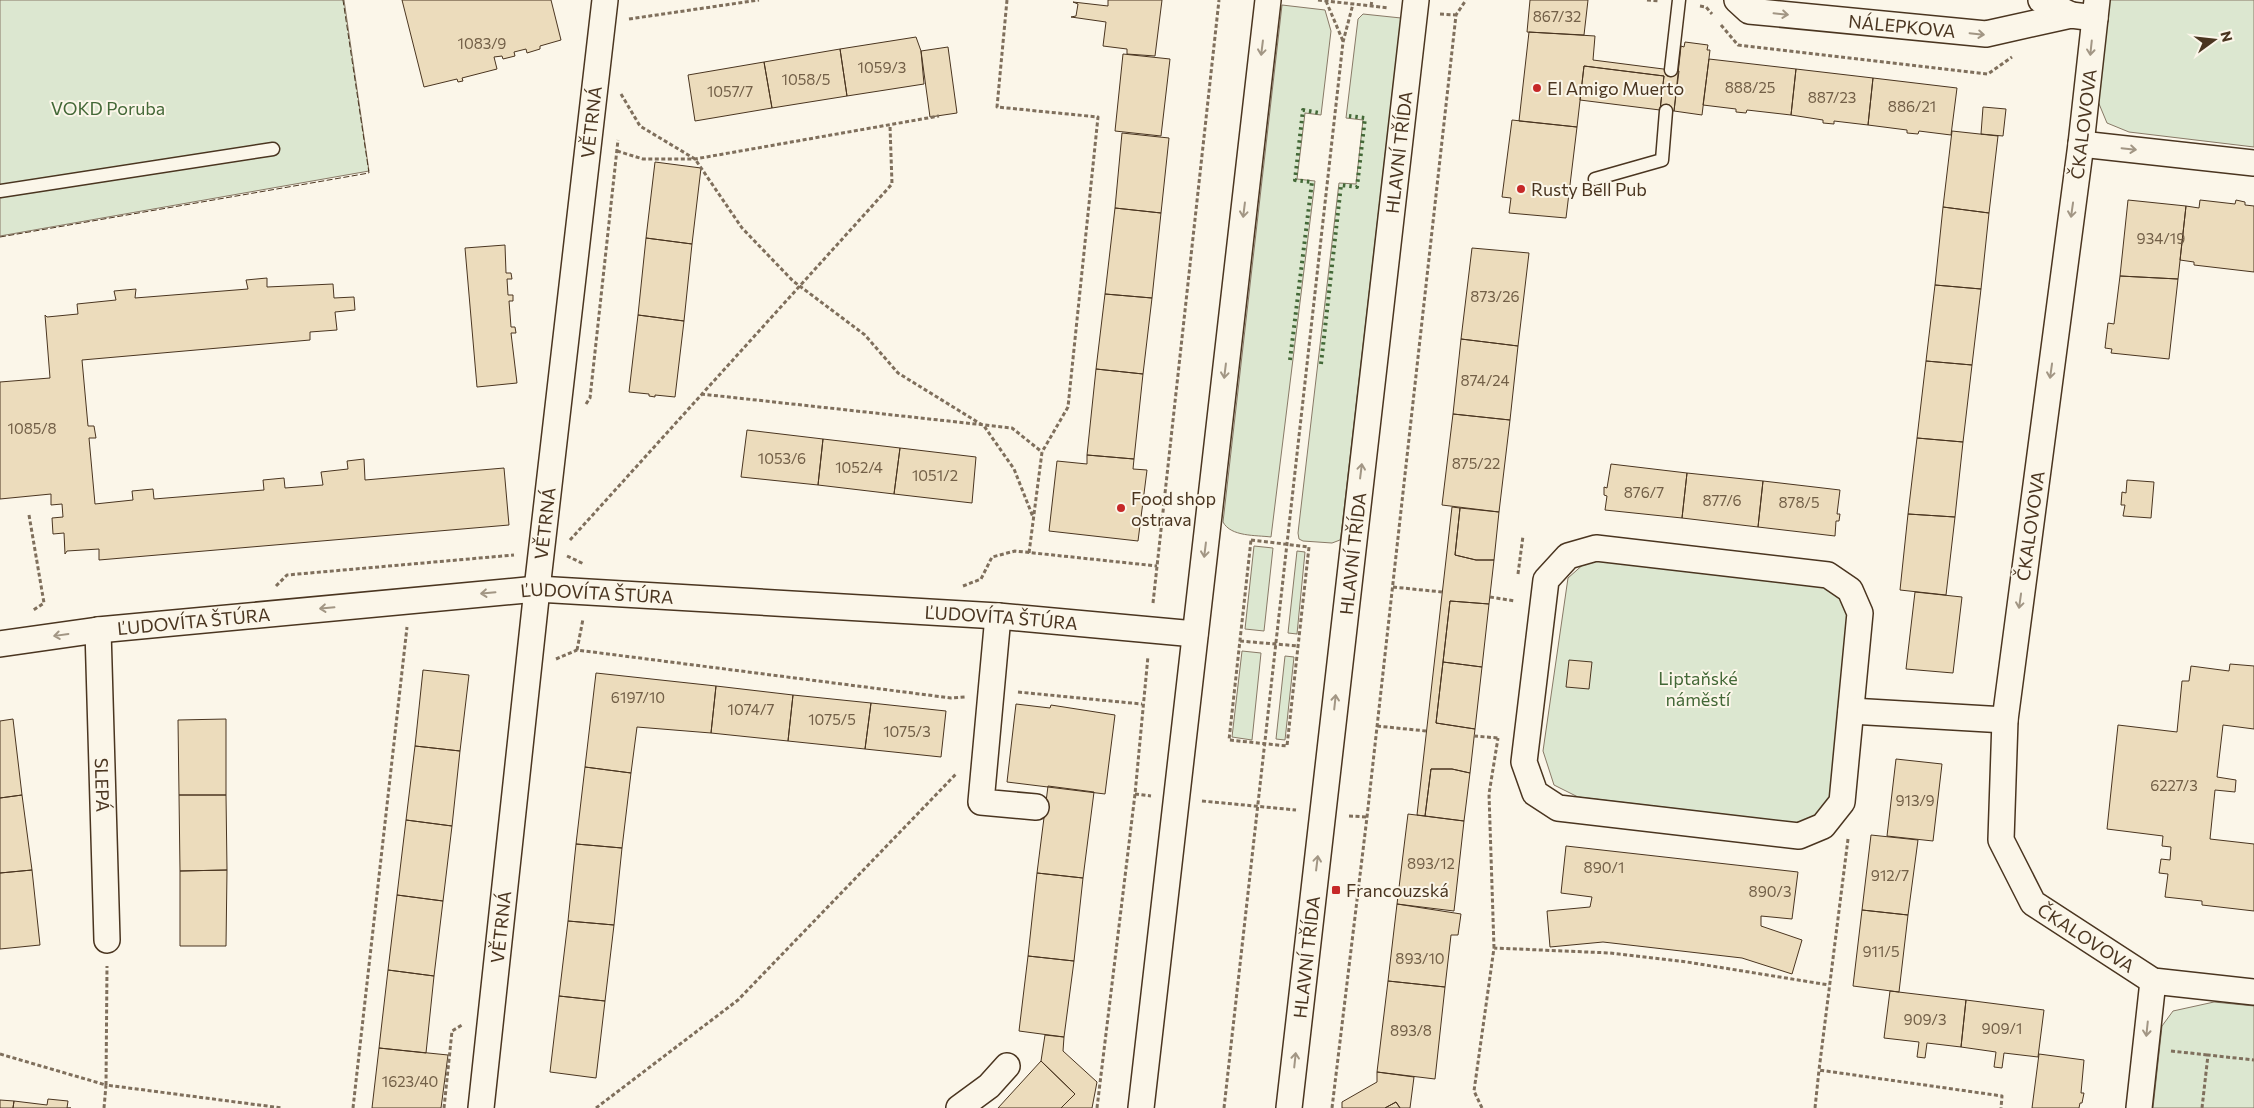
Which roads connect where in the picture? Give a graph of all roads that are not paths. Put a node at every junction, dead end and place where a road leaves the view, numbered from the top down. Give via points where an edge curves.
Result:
1 (605, 0) edge
2 (1268, 0) edge
3 (1416, 0) edge
4 (1678, 0) edge
5 (1737, 0) edge
6 (2041, 0) edge
7 (2087, 11) edge
8 (1671, 70) dead end
9 (1666, 111) dead end
10 (2081, 144) junction
11 (273, 149) dead end
12 (2254, 163) edge
13 (1595, 179) dead end
14 (0, 191) edge
15 (537, 589) junction
16 (998, 616) junction
17 (98, 630) junction
18 (1195, 634) junction
19 (0, 644) edge
20 (1851, 711) junction
21 (2005, 720) junction
22 (1036, 807) dead end
23 (107, 940) road end
24 (2153, 981) junction
25 (2254, 992) edge
26 (1007, 1066) dead end
27 (481, 1108) edge
28 (959, 1108) edge
29 (1141, 1108) edge
30 (1289, 1108) edge
31 (2138, 1108) edge

1 - 15 street, VĚTRNÁ
2 -> 18 street
30 -> 3 street, HLAVNÍ TŘÍDA
4 - 8 lane
5 -> 7 street, NÁLEPKOVA via 1749,11 1986,34
6 - 7 street
7 -> 10 street, ČKALOVOVA
9 - 13 lane via 1662,160
10 -> 12 street
10 -> 21 street, ČKALOVOVA
11 - 14 lane
15 - 16 street, ĽUDOVÍTA ŠTÚRA
15 -> 17 street, ĽUDOVÍTA ŠTÚRA
15 - 27 street, VĚTRNÁ
16 - 18 street, ĽUDOVÍTA ŠTÚRA
16 - 22 street via 981,802
17 -> 19 street, ĽUDOVÍTA ŠTÚRA
17 - 23 street, SLEPÁ
18 - 29 street
20 - 20 street via 1860,613 1850,590 1828,575 1596,548 1568,556 1546,580 1524,762 1535,792 1558,808 1798,836 1823,826 1842,802
20 - 21 street
21 - 24 street, ČKALOVOVA via 2001,840 2033,903
24 - 25 street
24 -> 31 street
26 - 28 street via 989,1086

